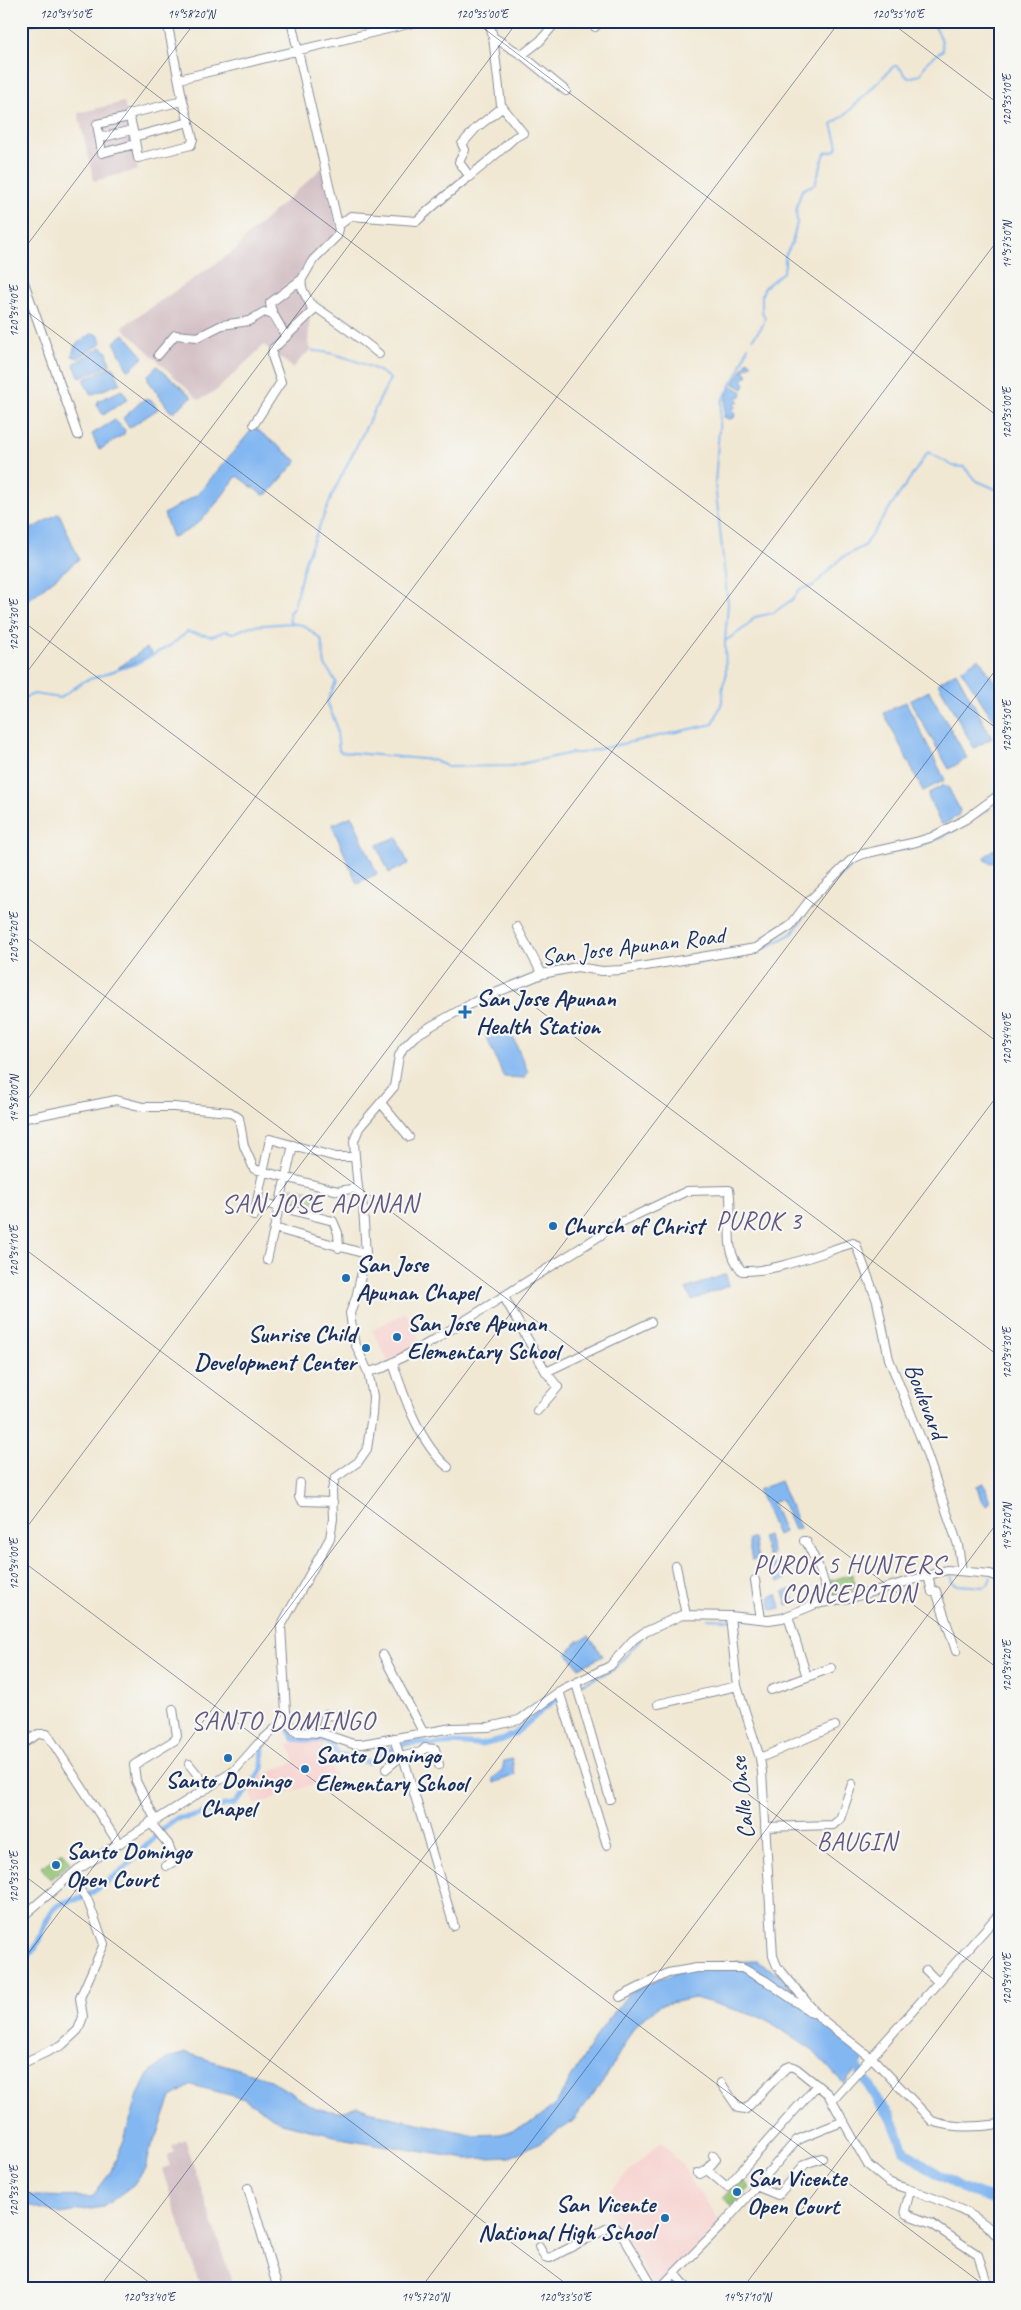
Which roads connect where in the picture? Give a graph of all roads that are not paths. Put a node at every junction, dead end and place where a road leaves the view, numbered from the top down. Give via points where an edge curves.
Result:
1 (43, 21) edge
2 (167, 21) edge
3 (290, 21) edge
4 (489, 21) edge
5 (557, 21) edge
6 (417, 22) edge
7 (21, 23) edge
8 (493, 37) junction
9 (297, 50) junction
10 (522, 55) junction
11 (179, 79) junction
12 (566, 91) dead end
13 (182, 97) junction
14 (503, 107) junction
15 (129, 116) junction
16 (189, 122) junction
17 (133, 133) junction
18 (100, 138) junction
19 (135, 144) junction
20 (470, 177) junction
21 (338, 226) junction
22 (21, 274) edge
23 (302, 279) junction
24 (309, 303) junction
25 (273, 314) junction
26 (285, 337) junction
27 (379, 354) dead end
28 (158, 355) dead end
29 (254, 424) dead end
30 (78, 435) dead end
31 (1000, 794) edge
32 (517, 927) dead end
33 (542, 974) junction
34 (381, 1103) junction
35 (21, 1119) edge
36 (408, 1137) dead end
37 (293, 1145) junction
38 (355, 1157) junction
39 (264, 1172) junction
40 (286, 1177) junction
41 (358, 1188) junction
42 (257, 1201) junction
43 (279, 1207) junction
44 (254, 1216) dead end
45 (274, 1228) junction
46 (339, 1248) junction
47 (366, 1254) junction
48 (267, 1260) dead end
49 (504, 1297) junction
50 (650, 1322) dead end
51 (393, 1363) junction
52 (368, 1372) junction
53 (546, 1372) junction
54 (537, 1411) dead end
55 (448, 1467) dead end
56 (300, 1483) dead end
57 (333, 1502) junction
58 (804, 1540) dead end
59 (676, 1566) dead end
60 (962, 1571) junction
61 (929, 1576) junction
62 (1000, 1578) edge
63 (755, 1580) dead end
64 (830, 1602) junction
65 (686, 1615) junction
66 (788, 1617) junction
67 (730, 1619) junction
68 (761, 1619) junction
69 (956, 1651) dead end
70 (383, 1655) dead end
71 (831, 1668) dead end
72 (807, 1677) junction
73 (576, 1683) junction
74 (737, 1686) junction
75 (771, 1690) dead end
76 (559, 1691) junction
77 (658, 1704) dead end
78 (173, 1710) dead end
79 (288, 1717) junction
80 (345, 1718) dead end
81 (836, 1726) dead end
82 (423, 1732) junction
83 (321, 1733) junction
84 (396, 1742) junction
85 (21, 1745) edge
86 (402, 1757) junction
87 (760, 1758) junction
88 (189, 1764) dead end
89 (438, 1765) dead end
90 (386, 1769) dead end
91 (852, 1784) dead end
92 (208, 1788) junction
93 (610, 1799) dead end
94 (153, 1821) junction
95 (765, 1827) junction
96 (119, 1844) junction
97 (607, 1845) dead end
98 (166, 1866) dead end
99 (70, 1877) junction
100 (1000, 1913) edge
101 (21, 1918) edge
102 (454, 1926) dead end
103 (926, 1970) dead end
104 (938, 1982) junction
105 (620, 1997) dead end
106 (820, 2018) junction
107 (871, 2057) junction
108 (23, 2063) dead end
109 (721, 2083) dead end
110 (817, 2085) junction
111 (833, 2100) junction
112 (844, 2121) junction
113 (1000, 2124) edge
114 (713, 2155) dead end
115 (822, 2158) dead end
116 (707, 2170) junction
117 (697, 2173) dead end
118 (756, 2186) junction
119 (248, 2188) dead end
120 (910, 2190) junction
121 (1000, 2240) edge
122 (539, 2248) dead end
123 (675, 2273) junction
124 (278, 2289) edge
125 (654, 2289) edge
126 (658, 2289) edge
127 (688, 2289) edge
128 (989, 2289) edge

1 - 7 street
2 - 11 street
3 - 9 street
4 - 8 street
5 - 10 street via 540,41
6 - 9 street
8 - 10 street
8 - 14 street
9 - 11 street
9 - 21 street
10 - 12 street
11 - 13 street
13 - 15 street via 178,102 130,113
13 - 16 street
14 - 20 street via 462,144 465,150 459,162
14 - 20 street via 523,133
15 - 17 street
15 - 18 street via 97,124
16 - 17 street via 137,136
16 - 19 street via 193,139 188,146 138,158
17 - 18 street
17 - 19 street
18 - 19 street via 102,153
20 - 21 street via 417,221 351,216
21 - 23 street via 337,236 313,260
22 - 30 street
23 - 24 street via 301,289
23 - 25 street via 270,303
24 - 26 street via 312,312
24 - 27 street via 349,329
25 - 26 street via 281,322
25 - 28 street via 264,312 249,321 222,325 198,337 175,335
26 - 29 street via 272,349 280,382
31 - 33 street, San Jose Apunan Road via 966,819 932,837 863,854 852,860 809,901 790,926 756,948 620,970 577,967
32 - 33 street
33 - 34 street, San Jose Apunan Road via 478,1000 415,1036 403,1048 394,1087
34 - 36 street
34 - 38 street, San Jose Apunan Road via 359,1128 354,1141
35 - 39 street via 116,1100 144,1107 174,1106 230,1112 239,1118 250,1164
37 - 38 street via 336,1157
37 - 39 street via 270,1139
37 - 40 street
38 - 41 street, San Jose Apunan Road
39 - 40 street
39 - 42 street
40 - 41 street via 338,1192
40 - 43 street
41 - 47 street, San Jose Apunan Road via 363,1207
42 - 43 street
42 - 44 street
43 - 45 street
43 - 46 street via 333,1221
45 - 46 street
45 - 48 street
46 - 47 street
47 - 52 street, San Jose Apunan Road via 350,1313 354,1341
49 - 51 street
49 - 53 street
49 - 60 street, Boulevard via 607,1229 687,1191 729,1190 730,1249 742,1271 853,1243 876,1301 890,1359 958,1545
50 - 53 street
51 - 52 street
51 - 55 street via 414,1418 439,1460
52 - 57 street, San Jose Apunan Road via 373,1396 367,1449 358,1462 336,1478
53 - 54 street via 558,1386
56 - 57 street via 299,1497 302,1501
57 - 79 street, San Jose Apunan Road via 330,1538 280,1626
58 - 64 street via 820,1570
59 - 65 street
60 - 61 street via 947,1570
60 - 62 street
61 - 64 street
61 - 69 street via 932,1592 936,1591
63 - 68 street
64 - 66 street
65 - 67 street
65 - 73 street via 633,1640 610,1666
66 - 68 street
66 - 72 street
67 - 68 street
67 - 74 street, Calle Onse
70 - 82 street
71 - 72 street
72 - 75 street
73 - 76 street
73 - 93 street
74 - 77 street
74 - 87 street, Calle Onse
76 - 82 street via 519,1720 489,1727
76 - 97 street
78 - 94 street via 175,1740 134,1765 136,1781
79 - 83 street via 296,1732
79 - 92 street via 234,1771
80 - 83 street via 326,1714
81 - 87 street
82 - 84 street
83 - 84 street via 353,1744
84 - 86 street
85 - 96 street via 38,1734 46,1734
86 - 89 street via 425,1748 435,1749
86 - 90 street
86 - 102 street
87 - 95 street, Calle Onse
88 - 92 street
91 - 95 street via 840,1819 833,1825
92 - 94 street
94 - 96 street
94 - 98 street via 175,1861
95 - 106 street, Calle Onse via 773,1956 784,1977
96 - 99 street
99 - 101 street
99 - 108 street via 88,1901 104,1944 80,1998 83,2017 78,2030 62,2046
100 - 104 street
103 - 104 street
104 - 107 street
105 - 106 street via 668,1973 697,1968 742,1968
106 - 107 street
107 - 111 street
107 - 113 street via 932,2121 942,2125
109 - 110 street via 733,2103 742,2109 746,2109 791,2066
110 - 111 street
110 - 116 street via 727,2186
111 - 112 street
112 - 118 street via 797,2140
112 - 120 street via 868,2165 888,2182
114 - 116 street via 716,2159
115 - 118 street via 805,2164 778,2195
116 - 117 street
118 - 123 street
119 - 124 street
120 - 121 street via 969,2214 987,2225
120 - 128 street via 906,2214 932,2224 978,2255
122 - 125 street via 545,2257 550,2258 608,2228 615,2228
123 - 126 street
123 - 127 street

